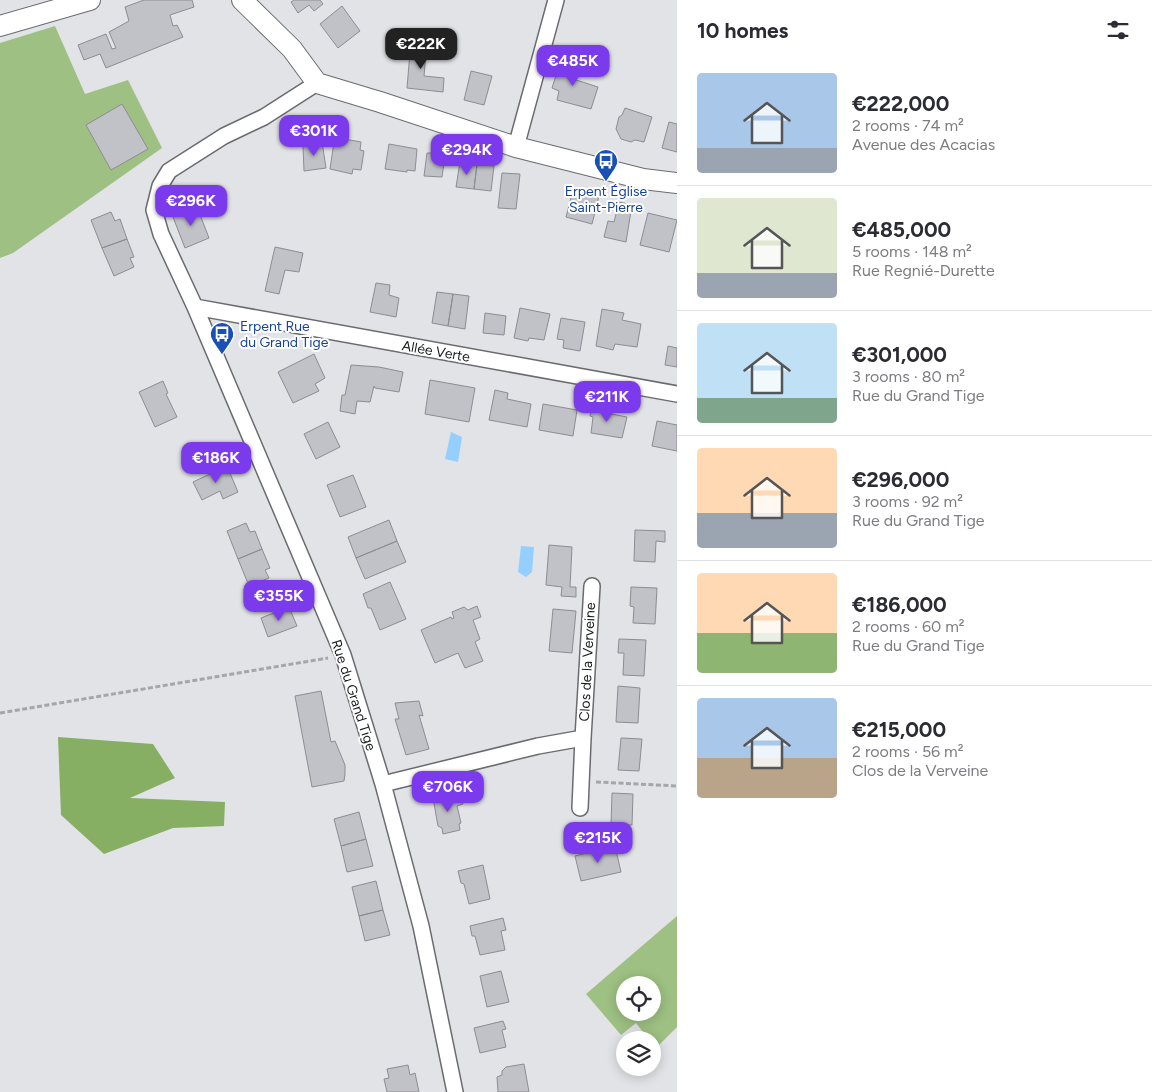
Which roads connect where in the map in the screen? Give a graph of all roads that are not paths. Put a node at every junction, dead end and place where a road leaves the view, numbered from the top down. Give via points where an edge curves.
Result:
1 (90, 0) edge
2 (242, 0) edge
3 (556, 0) edge
4 (0, 26) edge
5 (317, 83) junction
6 (516, 147) junction
7 (677, 183) edge
8 (194, 307) junction
9 (677, 394) edge
10 (592, 586) dead end
11 (583, 738) junction
12 (383, 784) junction
13 (580, 808) dead end
14 (455, 1092) edge

1 - 4 street
2 - 5 street via 292,49
3 - 6 street
5 - 6 street
5 - 8 street, Rue du Grand Tige via 264,117 192,155 169,171 160,186 154,210
6 - 7 street via 643,180
8 - 9 street, Allée Verte
8 - 12 street, Rue du Grand Tige via 343,655
10 - 11 street, Clos de la Verveine
11 - 12 street, Clos de la Verveine
11 - 13 street, Clos de la Verveine
12 - 14 street, Rue du Grand Tige via 421,926

